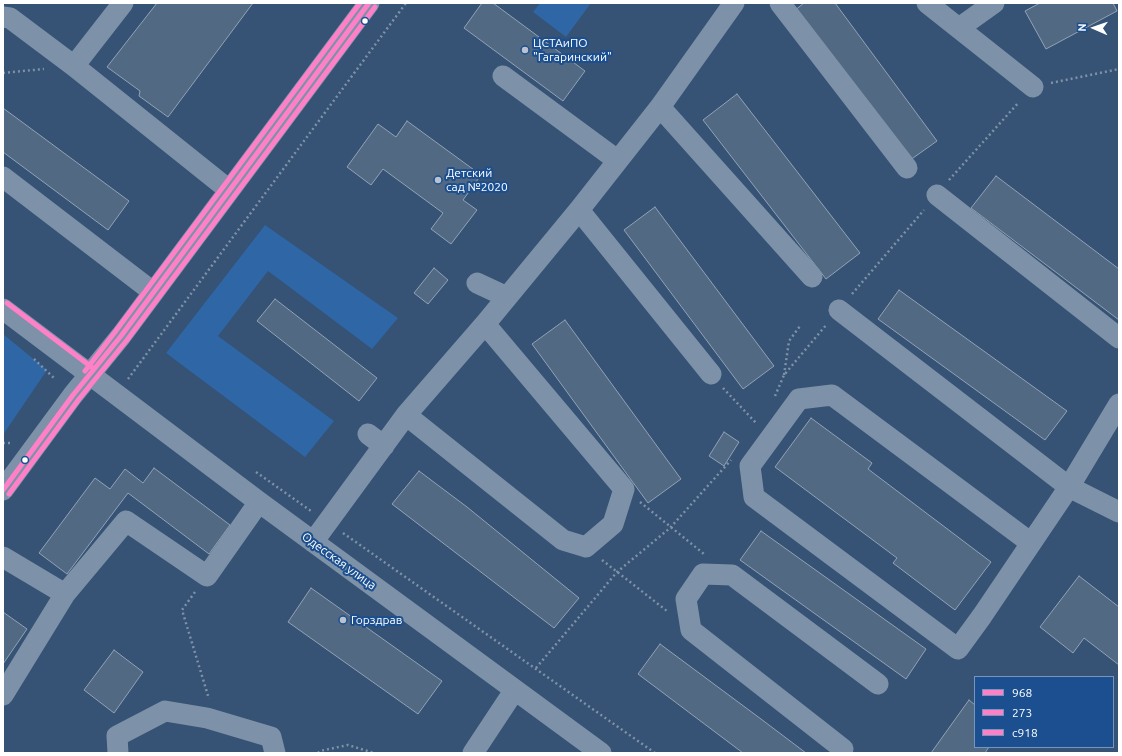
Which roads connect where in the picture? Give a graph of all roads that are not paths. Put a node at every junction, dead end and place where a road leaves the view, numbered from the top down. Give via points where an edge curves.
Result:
1 (123, 3) edge
2 (369, 3) edge
3 (734, 3) edge
4 (780, 3) edge
5 (927, 3) edge
6 (994, 3) edge
7 (3, 17) edge
8 (959, 28) junction
9 (74, 66) junction
10 (503, 76) dead end
11 (1033, 87) road end
12 (660, 107) junction
13 (617, 160) junction
14 (906, 168) dead end
15 (3, 177) edge
16 (229, 190) junction
17 (937, 194) road end
18 (579, 210) junction
19 (812, 277) dead end
20 (477, 283) dead end
21 (153, 292) junction
22 (507, 297) junction
23 (3, 309) edge
24 (839, 310) road end
25 (485, 324) junction
26 (1119, 338) edge
27 (711, 374) road end
28 (90, 375) junction
29 (1119, 404) edge
30 (406, 415) junction
31 (1069, 487) junction
32 (3, 490) edge
33 (259, 502) junction
34 (1119, 512) edge
35 (313, 542) junction
36 (1031, 543) junction
37 (3, 557) edge
38 (65, 594) junction
39 (878, 684) dead end
40 (514, 690) junction
41 (3, 695) edge
42 (843, 749) dead end
43 (589, 750) edge
44 (118, 753) edge
45 (275, 753) edge
46 (473, 753) edge

1 - 9 street
2 - 16 street
3 - 12 street
4 - 14 street
5 - 8 street
6 - 8 street
7 - 9 street via 10,18
8 - 11 street
9 - 16 street
10 - 13 street
12 - 13 street
12 - 19 street
13 - 18 street
15 - 21 street
16 - 21 street
17 - 26 street
18 - 22 street
18 - 27 street
20 - 22 street
21 - 28 street
22 - 25 street
23 - 28 street, Одесская улица
24 - 31 street
25 - 30 street
25 - 30 street via 624,489 613,524 586,547 563,540
28 - 32 street
28 - 33 street, Одесская улица
29 - 31 street
30 - 35 street via 376,440 328,523
31 - 34 street
31 - 36 street
33 - 35 street, Одесская улица
33 - 38 street via 207,576 126,521
35 - 40 street, Одесская улица
36 - 36 street via 832,395 799,399 750,466 754,497 958,649
37 - 38 street
38 - 41 street
39 - 42 street via 732,575 703,574 686,599 691,630
40 - 43 street, Одесская улица
40 - 46 street
44 - 45 street via 117,736 166,711 207,718 271,737

